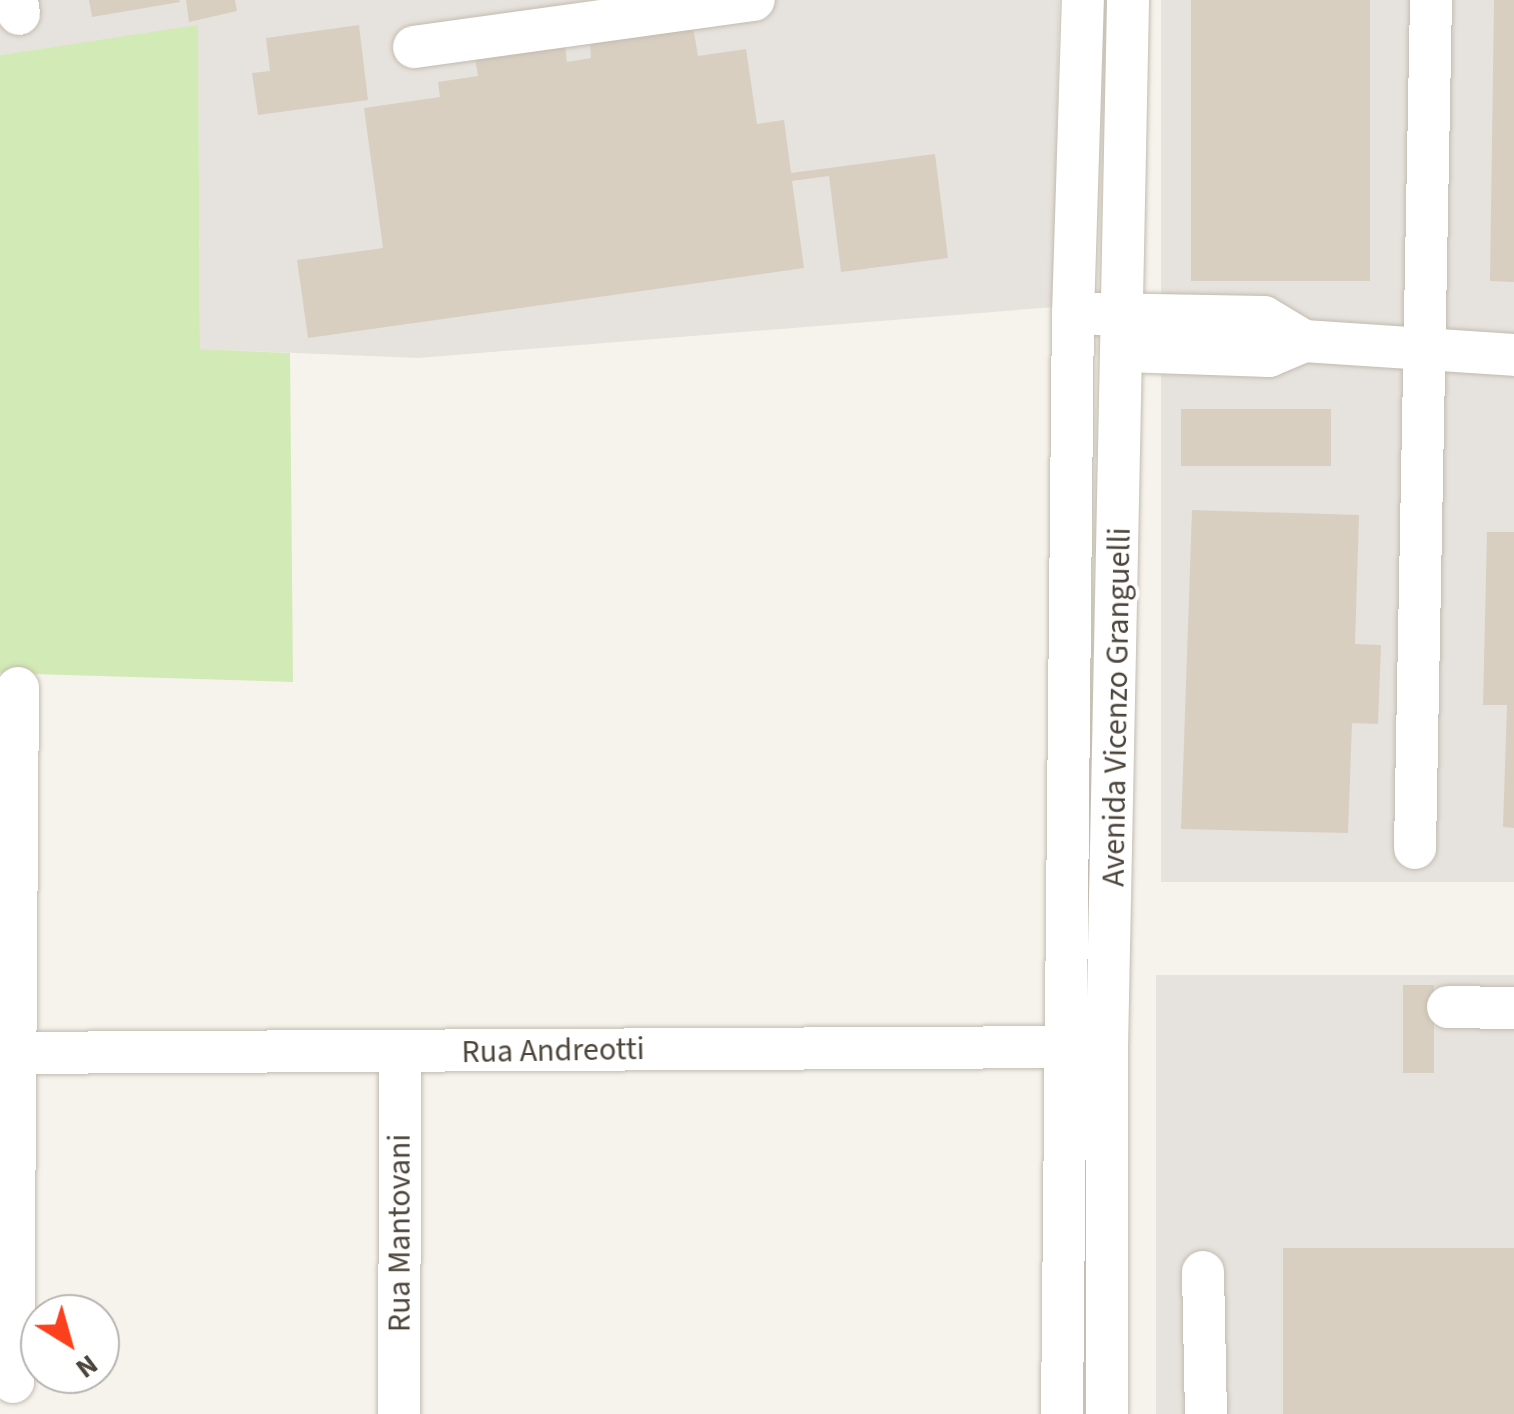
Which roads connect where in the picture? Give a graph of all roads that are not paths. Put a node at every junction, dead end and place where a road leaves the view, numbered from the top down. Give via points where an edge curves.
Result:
1 (754, 0) edge
2 (1083, 0) edge
3 (1128, 0) edge
4 (1431, 0) edge
5 (414, 47) dead end
6 (1073, 314) junction
7 (1125, 332) junction
8 (1429, 353) junction
9 (1514, 355) edge
10 (18, 688) dead end
11 (1116, 699) junction
12 (1072, 700) junction
13 (1415, 848) dead end
14 (1066, 922) junction
15 (1112, 923) junction
16 (1448, 1007) dead end
17 (1514, 1008) edge
18 (1064, 1046) junction
19 (1107, 1048) junction
20 (400, 1052) junction
21 (8, 1053) edge
22 (1203, 1272) dead end
23 (13, 1382) dead end
24 (399, 1414) edge
25 (1062, 1414) edge
26 (1107, 1414) edge
27 (1206, 1414) edge

1 - 5 street
2 - 6 street, Avenida Vicenzo Granguelli
3 - 7 street, Avenida Vicenzo Granguelli
4 - 8 street
6 - 7 street
6 - 12 street, Avenida Vicenzo Granguelli
7 - 8 street via 1269,356 1304,341
7 - 11 street, Avenida Vicenzo Granguelli
8 - 9 street
8 - 13 street
10 - 21 street
11 - 12 street
11 - 15 street, Avenida Vicenzo Granguelli
12 - 14 street, Avenida Vicenzo Granguelli
14 - 15 street
14 - 18 street, Avenida Vicenzo Granguelli
15 - 19 street, Avenida Vicenzo Granguelli
16 - 17 street
18 - 19 street, Rua Andreotti
18 - 20 street, Rua Andreotti
18 - 25 street, Avenida Vicenzo Granguelli
19 - 26 street, Avenida Vicenzo Granguelli
20 - 21 street, Rua Andreotti
20 - 24 street, Rua Mantovani
21 - 23 street
22 - 27 street

